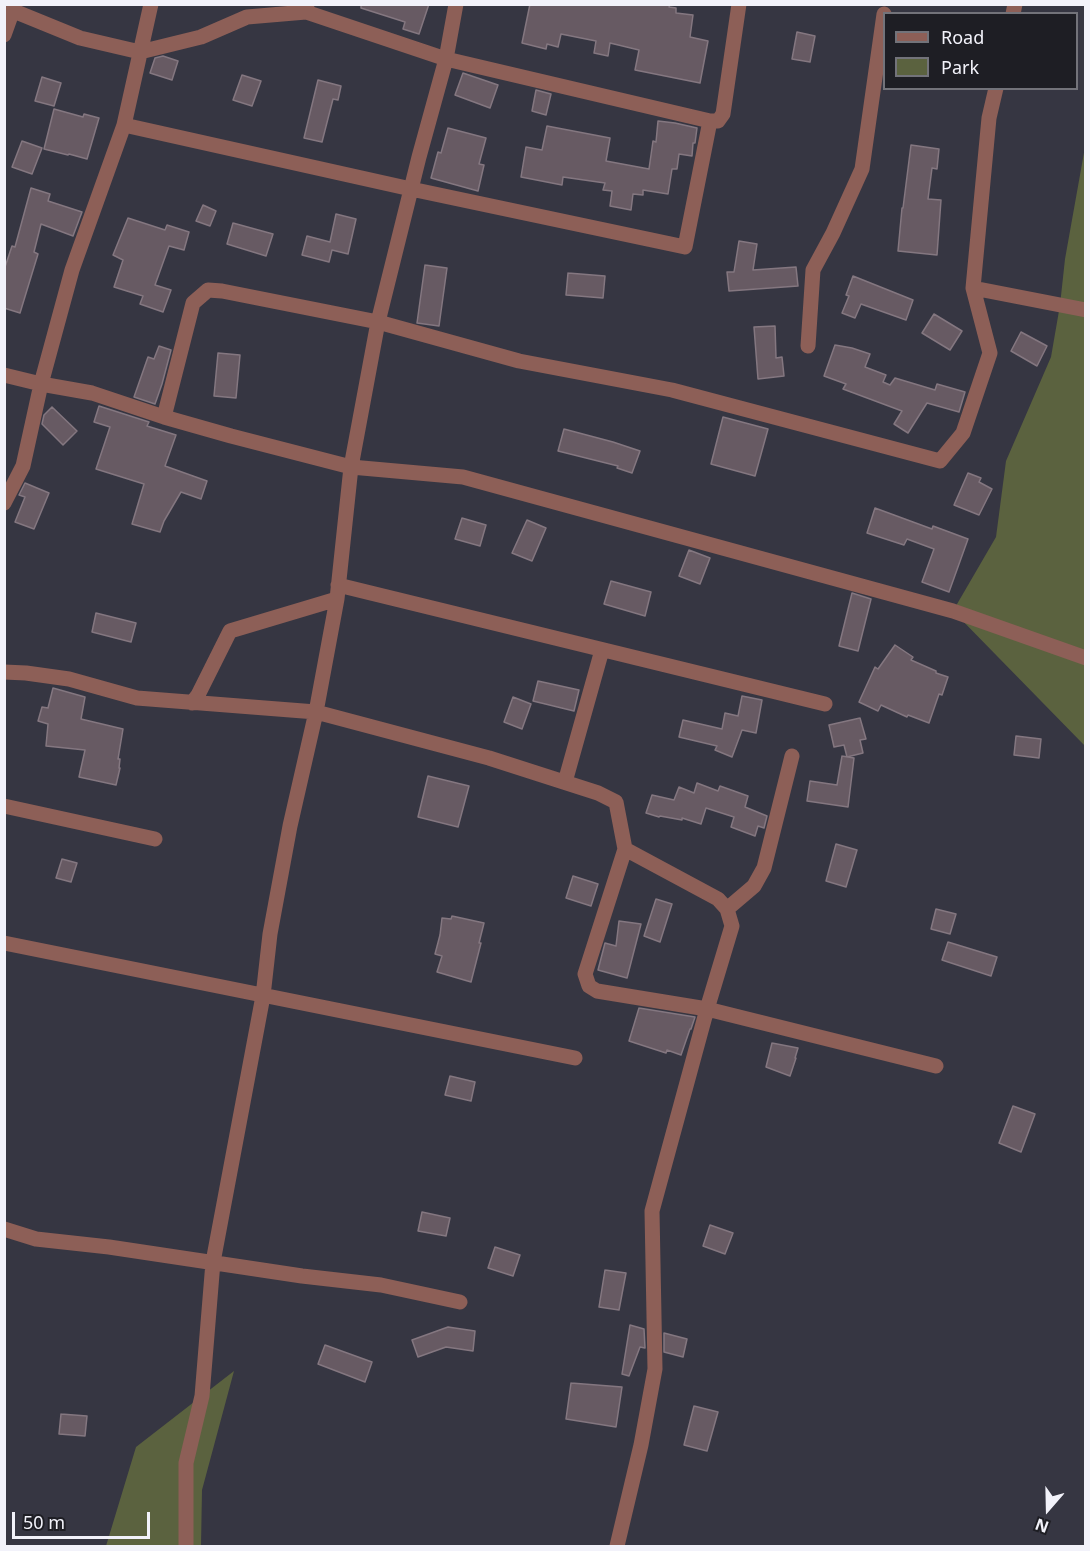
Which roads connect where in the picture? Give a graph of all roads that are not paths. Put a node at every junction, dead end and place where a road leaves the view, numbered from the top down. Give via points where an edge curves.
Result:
1 (151, 4) edge
2 (456, 4) edge
3 (739, 4) edge
4 (307, 8) edge
5 (9, 9) edge
6 (883, 28) edge
7 (4, 35) edge
8 (140, 52) junction
9 (446, 59) junction
10 (996, 90) edge
11 (710, 121) junction
12 (124, 125) junction
13 (411, 189) junction
14 (973, 288) junction
15 (1086, 310) edge
16 (378, 322) junction
17 (808, 346) dead end
18 (4, 375) edge
19 (41, 384) junction
20 (164, 417) junction
21 (351, 467) junction
22 (4, 503) edge
23 (338, 592) junction
24 (602, 650) junction
25 (1086, 658) edge
26 (4, 672) edge
27 (192, 703) junction
28 (825, 704) dead end
29 (316, 712) junction
30 (792, 756) dead end
31 (565, 782) junction
32 (4, 806) edge
33 (155, 839) dead end
34 (625, 849) junction
35 (727, 909) junction
36 (4, 943) edge
37 (263, 996) junction
38 (707, 1009) junction
39 (575, 1058) dead end
40 (936, 1066) dead end
41 (4, 1229) edge
42 (213, 1262) junction
43 (460, 1302) dead end
44 (186, 1546) edge
45 (617, 1546) edge

1 - 8 street
2 - 9 street
3 - 11 street via 723,114 718,121
4 - 8 street via 247,17 201,37
4 - 9 street
5 - 7 street
5 - 8 street via 80,38
6 - 17 street via 862,170 813,270
8 - 12 street
9 - 11 street
9 - 13 street
10 - 14 street via 989,118
11 - 13 street via 685,247
12 - 13 street
12 - 19 street via 72,270
13 - 16 street
14 - 15 street
14 - 16 street via 990,353 963,433 940,461 672,390 519,361
16 - 20 street via 208,290 193,303
16 - 21 street
18 - 19 street
19 - 20 street via 92,393
19 - 22 street via 23,466
20 - 21 street
21 - 23 street
21 - 25 street via 464,477 953,611
23 - 24 street
23 - 27 street via 230,631
23 - 29 street
24 - 28 street
24 - 31 street
26 - 27 street via 69,678 136,698
27 - 29 street
29 - 31 street
29 - 37 street via 290,826
30 - 35 street via 764,868 754,886
31 - 34 street via 616,802
32 - 33 street
34 - 35 street via 718,899
34 - 38 street via 585,974 589,986 597,991
35 - 38 street via 732,926
36 - 37 street
37 - 39 street
37 - 42 street
38 - 40 street
38 - 45 street via 652,1211 656,1369
41 - 42 street via 36,1239
42 - 43 street via 381,1285
42 - 44 street via 202,1396 186,1463

